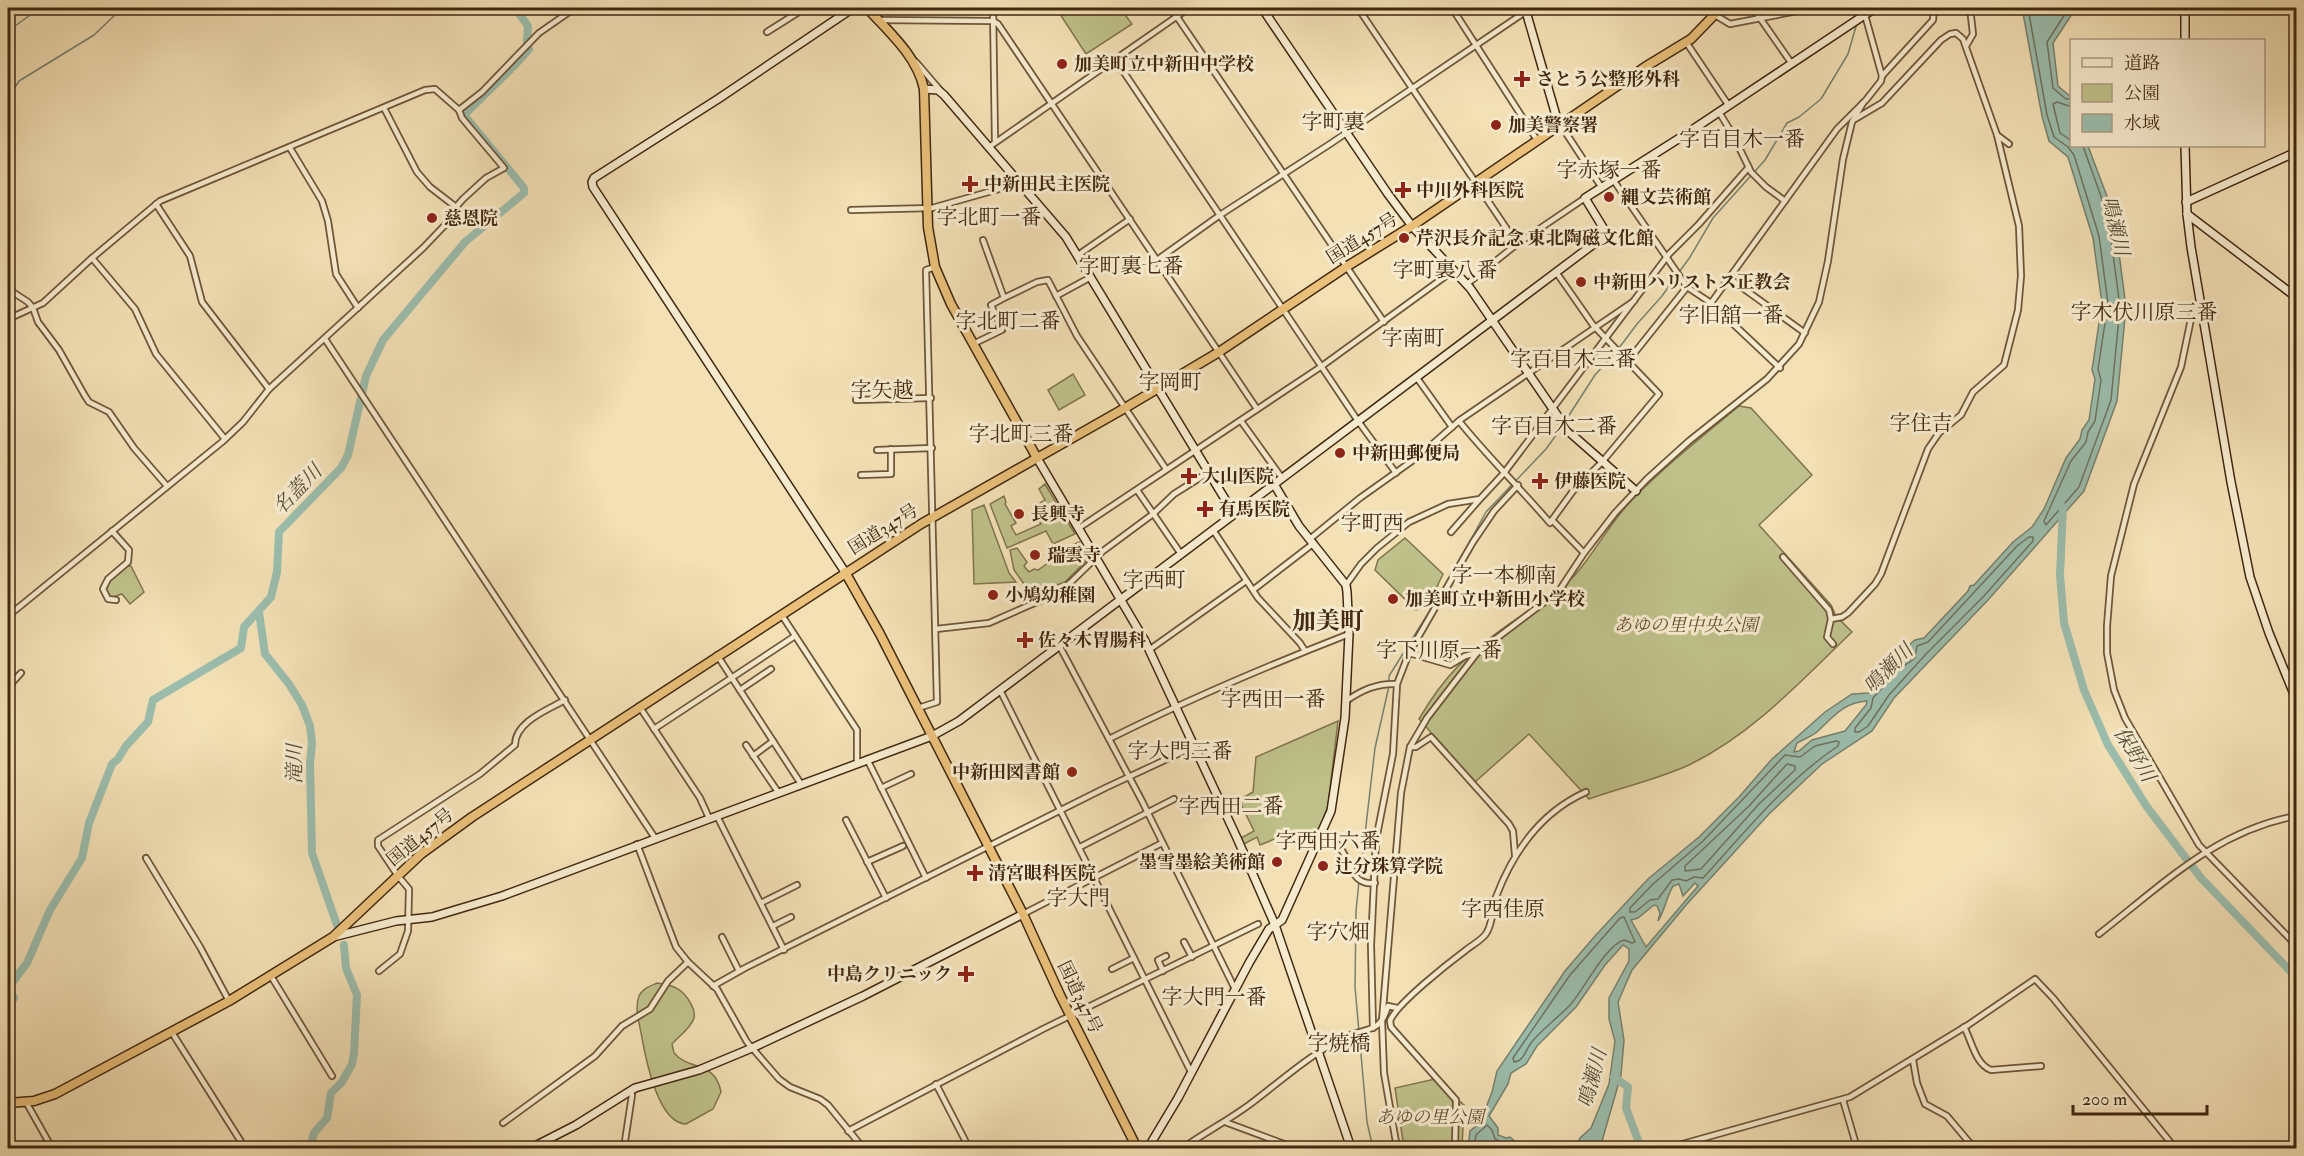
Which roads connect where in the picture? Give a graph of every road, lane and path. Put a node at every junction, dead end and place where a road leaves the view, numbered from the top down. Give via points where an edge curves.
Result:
1 (575, 8) edge
2 (805, 8) edge
3 (853, 8) edge
4 (867, 8) edge
5 (993, 8) edge
6 (1170, 8) edge
7 (1189, 8) edge
8 (1263, 8) edge
9 (1358, 8) edge
10 (1452, 8) edge
11 (1721, 8) edge
12 (1753, 8) edge
13 (1802, 8) edge
14 (1813, 8) edge
15 (1875, 8) edge
16 (1935, 8) edge
17 (1970, 8) edge
18 (2185, 8) edge
19 (1527, 9) edge
20 (1715, 15) junction
21 (1864, 15) junction
22 (1177, 16) junction
23 (1760, 18) junction
24 (878, 20) junction
25 (993, 21) junction
26 (767, 33) dead end
27 (2185, 39) edge
28 (1686, 42) junction
29 (1477, 44) junction
30 (1966, 46) junction
31 (911, 58) junction
32 (1115, 59) junction
33 (1792, 64) junction
34 (1882, 76) junction
35 (924, 89) junction
36 (1413, 89) junction
37 (944, 95) junction
38 (1052, 102) junction
39 (1863, 103) junction
40 (1729, 106) junction
41 (384, 108) junction
42 (459, 110) junction
43 (1719, 112) junction
44 (1853, 121) junction
45 (1560, 124) junction
46 (1347, 133) junction
47 (1997, 135) junction
48 (1537, 140) junction
49 (992, 144) junction
50 (2009, 144) dead end
51 (2185, 147) edge
52 (291, 148) junction
53 (2296, 152) edge
54 (1748, 168) junction
55 (1284, 175) junction
56 (1614, 181) junction
57 (1475, 182) junction
58 (1020, 183) junction
59 (1602, 188) junction
60 (1585, 198) junction
61 (1785, 201) junction
62 (2187, 202) junction
63 (156, 204) junction
64 (456, 207) junction
65 (928, 208) junction
66 (851, 210) dead end
67 (2187, 214) junction
68 (1220, 215) junction
69 (1130, 219) junction
70 (1412, 226) junction
71 (983, 240) dead end
72 (1517, 243) junction
73 (1078, 255) junction
74 (92, 258) junction
75 (1666, 258) junction
76 (1157, 260) junction
77 (935, 267) junction
78 (1346, 267) junction
79 (1454, 270) junction
80 (1556, 272) junction
81 (1091, 277) junction
82 (1729, 279) junction
83 (1467, 284) junction
84 (1687, 287) junction
85 (8, 289) edge
86 (1056, 296) junction
87 (2296, 297) edge
88 (1004, 298) junction
89 (1634, 301) junction
90 (1711, 303) junction
91 (33, 308) junction
92 (358, 308) junction
93 (1284, 308) junction
94 (2192, 314) dead end
95 (8, 320) edge
96 (1492, 320) junction
97 (1384, 322) junction
98 (1596, 327) junction
99 (1805, 333) junction
100 (325, 339) junction
101 (1607, 339) junction
102 (973, 345) junction
103 (1219, 352) junction
104 (1628, 361) junction
105 (1322, 366) junction
106 (1780, 368) junction
107 (1528, 374) junction
108 (1417, 378) junction
109 (1158, 388) junction
110 (269, 389) junction
111 (931, 398) junction
112 (856, 400) dead end
113 (1125, 408) junction
114 (1552, 408) junction
115 (1257, 409) junction
116 (1241, 421) junction
117 (1358, 421) junction
118 (1459, 421) junction
119 (1452, 427) junction
120 (225, 440) junction
121 (932, 448) junction
122 (891, 449) junction
123 (877, 450) dead end
124 (1196, 451) junction
125 (1037, 459) junction
126 (1602, 462) junction
127 (1166, 469) junction
128 (1209, 472) junction
129 (1396, 473) junction
130 (1504, 473) junction
131 (861, 476) dead end
132 (1282, 478) junction
133 (1516, 483) junction
134 (1274, 484) junction
135 (167, 486) junction
136 (1137, 490) junction
137 (1636, 491) junction
138 (1480, 499) junction
139 (1153, 514) junction
140 (1234, 514) junction
141 (934, 516) junction
142 (1552, 520) junction
143 (1079, 528) junction
144 (1213, 530) junction
145 (112, 531) junction
146 (1451, 532) dead end
147 (1313, 540) junction
148 (1181, 554) junction
149 (1584, 554) junction
150 (1096, 557) junction
151 (1784, 557) dead end
152 (845, 572) junction
153 (1246, 581) junction
154 (1346, 585) junction
155 (1253, 590) junction
156 (116, 600) dead end
157 (1121, 600) junction
158 (781, 614) junction
159 (8, 616) edge
160 (1831, 619) junction
161 (936, 629) junction
162 (1349, 634) junction
163 (795, 636) junction
164 (1833, 644) dead end
165 (1060, 647) junction
166 (1149, 650) junction
167 (1305, 651) junction
168 (1408, 653) junction
169 (1477, 653) junction
170 (717, 655) junction
171 (771, 669) dead end
172 (21, 672) dead end
173 (732, 678) junction
174 (1392, 683) junction
175 (2294, 684) edge
176 (8, 687) edge
177 (740, 690) junction
178 (1001, 692) junction
179 (2296, 699) edge
180 (564, 700) junction
181 (1346, 701) junction
182 (1176, 705) junction
183 (639, 706) junction
184 (917, 708) junction
185 (654, 729) junction
186 (932, 736) junction
187 (1109, 739) junction
188 (589, 740) junction
189 (773, 741) junction
190 (746, 746) dead end
191 (1195, 746) junction
192 (1410, 747) junction
193 (753, 756) junction
194 (867, 759) junction
195 (857, 763) junction
196 (911, 774) dead end
197 (1129, 776) junction
198 (801, 784) junction
199 (882, 788) junction
200 (778, 792) junction
201 (1586, 792) dead end
202 (1174, 799) dead end
203 (1062, 810) junction
204 (1148, 813) junction
205 (717, 816) junction
206 (2296, 816) edge
207 (709, 818) junction
208 (846, 820) dead end
209 (1321, 835) junction
210 (655, 838) junction
211 (1162, 843) junction
212 (637, 844) junction
213 (903, 846) dead end
214 (989, 847) junction
215 (1080, 847) junction
216 (2205, 851) junction
217 (1515, 855) junction
218 (146, 858) dead end
219 (867, 862) junction
220 (398, 876) junction
221 (926, 878) junction
222 (1094, 878) junction
223 (1375, 884) junction
224 (797, 885) dead end
225 (886, 898) junction
226 (761, 903) junction
227 (1023, 914) junction
228 (790, 917) dead end
229 (409, 920) junction
230 (1258, 924) dead end
231 (1275, 925) junction
232 (773, 926) junction
233 (2099, 934) dead end
234 (333, 937) junction
235 (722, 937) dead end
236 (1184, 942) dead end
237 (2296, 945) edge
238 (1214, 946) junction
239 (784, 950) junction
240 (1166, 956) dead end
241 (1192, 957) junction
242 (1134, 958) junction
243 (688, 962) junction
244 (1112, 969) dead end
245 (379, 971) dead end
246 (739, 971) junction
247 (1163, 971) junction
248 (271, 976) junction
249 (1145, 980) junction
250 (713, 986) junction
251 (1235, 989) junction
252 (229, 1001) junction
253 (1397, 1008) junction
254 (1070, 1016) junction
255 (1382, 1021) junction
256 (1964, 1027) junction
257 (1373, 1028) junction
258 (171, 1031) junction
259 (752, 1048) junction
260 (1319, 1053) junction
261 (1913, 1060) junction
262 (2041, 1066) dead end
263 (1191, 1072) junction
264 (332, 1076) dead end
265 (936, 1084) junction
266 (632, 1095) dead end
267 (1843, 1100) junction
268 (26, 1102) junction
269 (8, 1103) edge
270 (1225, 1122) junction
271 (503, 1124) dead end
272 (848, 1131) junction
273 (1192, 1142) junction
274 (52, 1149) edge
275 (244, 1149) edge
276 (531, 1149) edge
277 (624, 1149) edge
278 (863, 1149) edge
279 (969, 1149) edge
280 (1137, 1149) edge
281 (1148, 1149) edge
282 (1183, 1149) edge
283 (1197, 1149) edge
284 (1295, 1149) edge
285 (1351, 1149) edge
286 (1397, 1149) edge
287 (1455, 1149) edge
288 (1668, 1149) edge
289 (1857, 1149) edge
290 (1974, 1149) edge
291 (2175, 1149) edge

1 - 42 street via 539,33 477,97
2 - 26 street
3 - 152 street via 592,182
4 - 24 highway
5 - 25 street
6 - 22 street
7 - 22 street
8 - 46 street
9 - 36 street
10 - 29 street
11 - 20 highway, 国道457号
12 - 23 street
13 - 14 street
13 - 23 street
15 - 21 street
16 - 34 street via 1933,20
17 - 30 street via 1973,34
18 - 27 street
19 - 29 street
19 - 45 street
20 - 23 street via 1730,24
20 - 28 highway, 国道457号
21 - 33 street
21 - 34 street
22 - 32 street
22 - 55 street
23 - 33 street
24 - 25 street
24 - 31 highway
25 - 38 street
25 - 49 street
28 - 40 street
28 - 45 highway, 国道457号
29 - 36 street
29 - 48 street
30 - 44 street via 1956,33 1946,36 1882,103
30 - 47 street
31 - 35 highway
31 - 37 street
32 - 38 street
32 - 68 street
33 - 40 street
34 - 39 street
35 - 37 street via 938,90
35 - 65 highway
36 - 46 street
36 - 57 street
37 - 49 street
38 - 49 street
38 - 69 street
39 - 44 street
39 - 61 street via 1838,129
40 - 43 street
41 - 42 street via 435,89
41 - 52 street
41 - 64 street via 417,172
42 - 64 street via 504,168 486,178
43 - 54 street
43 - 56 street
44 - 99 street via 1823,285
45 - 48 highway, 国道457号
45 - 59 street
46 - 55 street
46 - 70 street
47 - 50 street
47 - 160 street via 2017,218 2021,261 2018,310 2004,365 1973,392 1961,415 1939,433 1928,449 1878,580 1848,613
48 - 57 highway, 国道457号
49 - 58 street
51 - 62 street
52 - 63 street
52 - 92 street via 322,201 336,274
53 - 62 street
54 - 61 street
54 - 75 street
55 - 68 street
55 - 78 street
56 - 59 street
56 - 75 street
57 - 70 highway, 国道457号
57 - 72 street
58 - 65 street
58 - 73 street
59 - 60 street
60 - 72 street
60 - 80 street via 1607,234
61 - 82 street
62 - 67 street
63 - 74 street
63 - 110 street via 187,250 202,302
64 - 92 street via 431,240
65 - 66 street
65 - 77 highway
67 - 87 street
67 - 175 street via 2250,577 2269,633
68 - 76 street
68 - 93 street
69 - 73 street
69 - 76 street
70 - 78 highway, 国道457号
70 - 79 street
71 - 88 street
72 - 83 street
73 - 81 street
74 - 91 street via 54,295
74 - 120 street via 135,309 156,354
75 - 84 street
75 - 89 street
76 - 103 street
77 - 102 highway
77 - 111 street via 926,270
78 - 93 highway, 国道457号
78 - 97 street
79 - 83 street
79 - 97 street
80 - 96 street
80 - 98 street
81 - 86 street
81 - 109 street
82 - 90 street
82 - 99 street
83 - 96 street
84 - 90 street
84 - 104 street
85 - 91 street
86 - 88 street via 1048,280
86 - 113 street via 1077,336
88 - 102 street via 992,305 1002,330
89 - 98 street
89 - 101 street
90 - 106 street
91 - 95 street
91 - 135 street via 89,402 109,412
92 - 100 street
93 - 103 highway, 国道457号
93 - 105 street
94 - 216 street via 2181,367 2134,484 2111,576 2107,653 2114,690 2125,718
96 - 107 street
96 - 108 street
97 - 105 street
98 - 101 street
98 - 107 street
99 - 106 street
100 - 110 street
100 - 180 street
101 - 104 street
101 - 114 street
102 - 125 highway
103 - 109 highway, 国道457号
103 - 115 street
104 - 126 street via 1659,394
105 - 115 street
105 - 117 street
106 - 137 street via 1676,452
107 - 114 street
107 - 118 street
108 - 117 street
108 - 119 street
109 - 113 highway, 国道457号
109 - 124 street
110 - 120 street
111 - 112 street
111 - 121 street
113 - 125 highway, 国道457号
113 - 127 street
114 - 126 street via 1568,431
114 - 130 street
115 - 116 street
116 - 124 street
116 - 132 street
117 - 129 street
117 - 132 street
118 - 119 street
118 - 130 street
119 - 129 street
120 - 135 street
121 - 122 street
121 - 141 street
122 - 123 street
122 - 131 street via 891,474
124 - 127 street
124 - 128 street
125 - 141 highway, 国道347号
125 - 143 street
126 - 137 street
126 - 142 street via 1573,491
127 - 136 street
128 - 139 street
128 - 140 street
129 - 147 street via 1360,498
130 - 133 street
130 - 138 street
132 - 134 street
133 - 142 street via 1550,523
133 - 168 street via 1473,542
134 - 140 street
134 - 147 street via 1299,526
135 - 145 street
136 - 139 street
136 - 143 street
137 - 149 street
138 - 146 street
138 - 154 street via 1448,504 1409,522 1361,564
139 - 148 street
139 - 150 street
140 - 144 street
141 - 152 highway, 国道347号
141 - 161 street
142 - 149 street
143 - 150 street
144 - 148 street
144 - 153 street
145 - 156 street via 129,550 128,562 104,584 108,599
145 - 159 street
147 - 154 street
147 - 155 street
148 - 157 street
149 - 169 street via 1551,599
150 - 157 street
150 - 161 street via 1063,588 1002,618
151 - 160 street via 1826,604
152 - 158 highway, 国道457号
152 - 184 highway, 国道347号
153 - 155 street
153 - 166 street
154 - 162 street
155 - 167 street
157 - 165 street
157 - 166 street
158 - 163 street
158 - 170 highway, 国道457号
160 - 164 street via 1827,637
161 - 184 street via 937,702
162 - 167 street
162 - 181 street
163 - 173 street
163 - 195 street via 857,730
165 - 178 street
165 - 187 street
166 - 182 street
167 - 182 street
168 - 169 street via 1450,665
168 - 174 street
169 - 192 street via 1423,723
170 - 173 street
170 - 183 highway, 国道457号
171 - 177 street
172 - 176 street
173 - 177 street
173 - 185 street
174 - 181 street via 1374,686
174 - 223 street via 1393,754 1376,840
175 - 179 street
177 - 189 street
178 - 186 street
178 - 203 street
180 - 188 street
180 - 220 street via 522,727 515,745 480,774 378,840
181 - 209 street via 1335,790
182 - 187 street
182 - 191 street
183 - 185 street
183 - 188 highway, 国道457号
184 - 186 highway, 国道347号
185 - 207 street
186 - 194 street
186 - 214 highway, 国道347号
187 - 197 street
188 - 210 street
188 - 220 highway, 国道457号 via 471,817
189 - 193 street
189 - 198 street
190 - 193 street
191 - 197 street
191 - 231 street
192 - 217 street via 1431,736 1509,824
192 - 255 street via 1401,793
193 - 200 street
194 - 195 street
194 - 199 street
195 - 198 street
196 - 199 street
197 - 203 street
197 - 204 street
198 - 200 street
199 - 221 street
200 - 205 street
201 - 217 street via 1540,824
202 - 204 street
203 - 214 street
203 - 215 street
204 - 211 street
204 - 215 street
205 - 207 street
205 - 226 street
206 - 216 street via 2234,835
207 - 210 street
208 - 219 street
209 - 223 street via 1338,846 1357,881
209 - 231 street via 1282,920
210 - 212 street
211 - 222 street
211 - 238 street
212 - 229 street via 502,896
212 - 243 street via 670,934
213 - 219 street
214 - 221 street
214 - 227 highway, 国道347号
215 - 222 street
216 - 233 street
216 - 237 street
217 - 253 street via 1495,900 1487,933
218 - 252 street
219 - 225 street
220 - 229 street via 409,890
220 - 234 highway, 国道457号
221 - 225 street
222 - 227 street
222 - 242 street
223 - 257 street via 1371,945
224 - 226 street
225 - 239 street
226 - 232 street
227 - 254 highway, 国道347号
227 - 259 street
228 - 232 street
229 - 234 street
229 - 245 street via 400,954
230 - 238 street
231 - 251 street
231 - 260 street
232 - 239 street
234 - 248 highway, 国道457号
235 - 246 street
236 - 241 street
238 - 241 street
238 - 251 street
239 - 246 street
240 - 247 street via 1158,960
241 - 247 street
242 - 244 street
242 - 249 street
243 - 250 street
243 - 271 street via 668,981 650,1009 622,1026 595,1056
246 - 250 street
247 - 249 street
248 - 252 highway, 国道457号
248 - 264 street
249 - 254 street
249 - 263 street
250 - 259 street
251 - 263 street
252 - 258 highway, 国道457号
253 - 255 street via 1388,1006
253 - 287 street via 1391,1028 1456,1100
254 - 265 street
254 - 280 highway, 国道347号
255 - 257 street
255 - 286 street via 1384,1073
256 - 261 street
256 - 262 street via 1986,1068
256 - 291 street via 2035,979
257 - 260 street via 1344,1037
258 - 268 highway, 国道457号 via 55,1094
258 - 275 street
259 - 272 street via 784,1084 828,1105
259 - 276 street via 699,1070 635,1088
260 - 270 street
260 - 285 street
261 - 267 street
261 - 290 street via 1925,1104 1947,1116
263 - 281 street
265 - 272 street
265 - 279 street
266 - 277 street
267 - 288 street
267 - 289 street
268 - 269 highway, 国道457号
268 - 274 street
270 - 273 street
270 - 284 street
272 - 278 street
273 - 282 street
273 - 283 street

